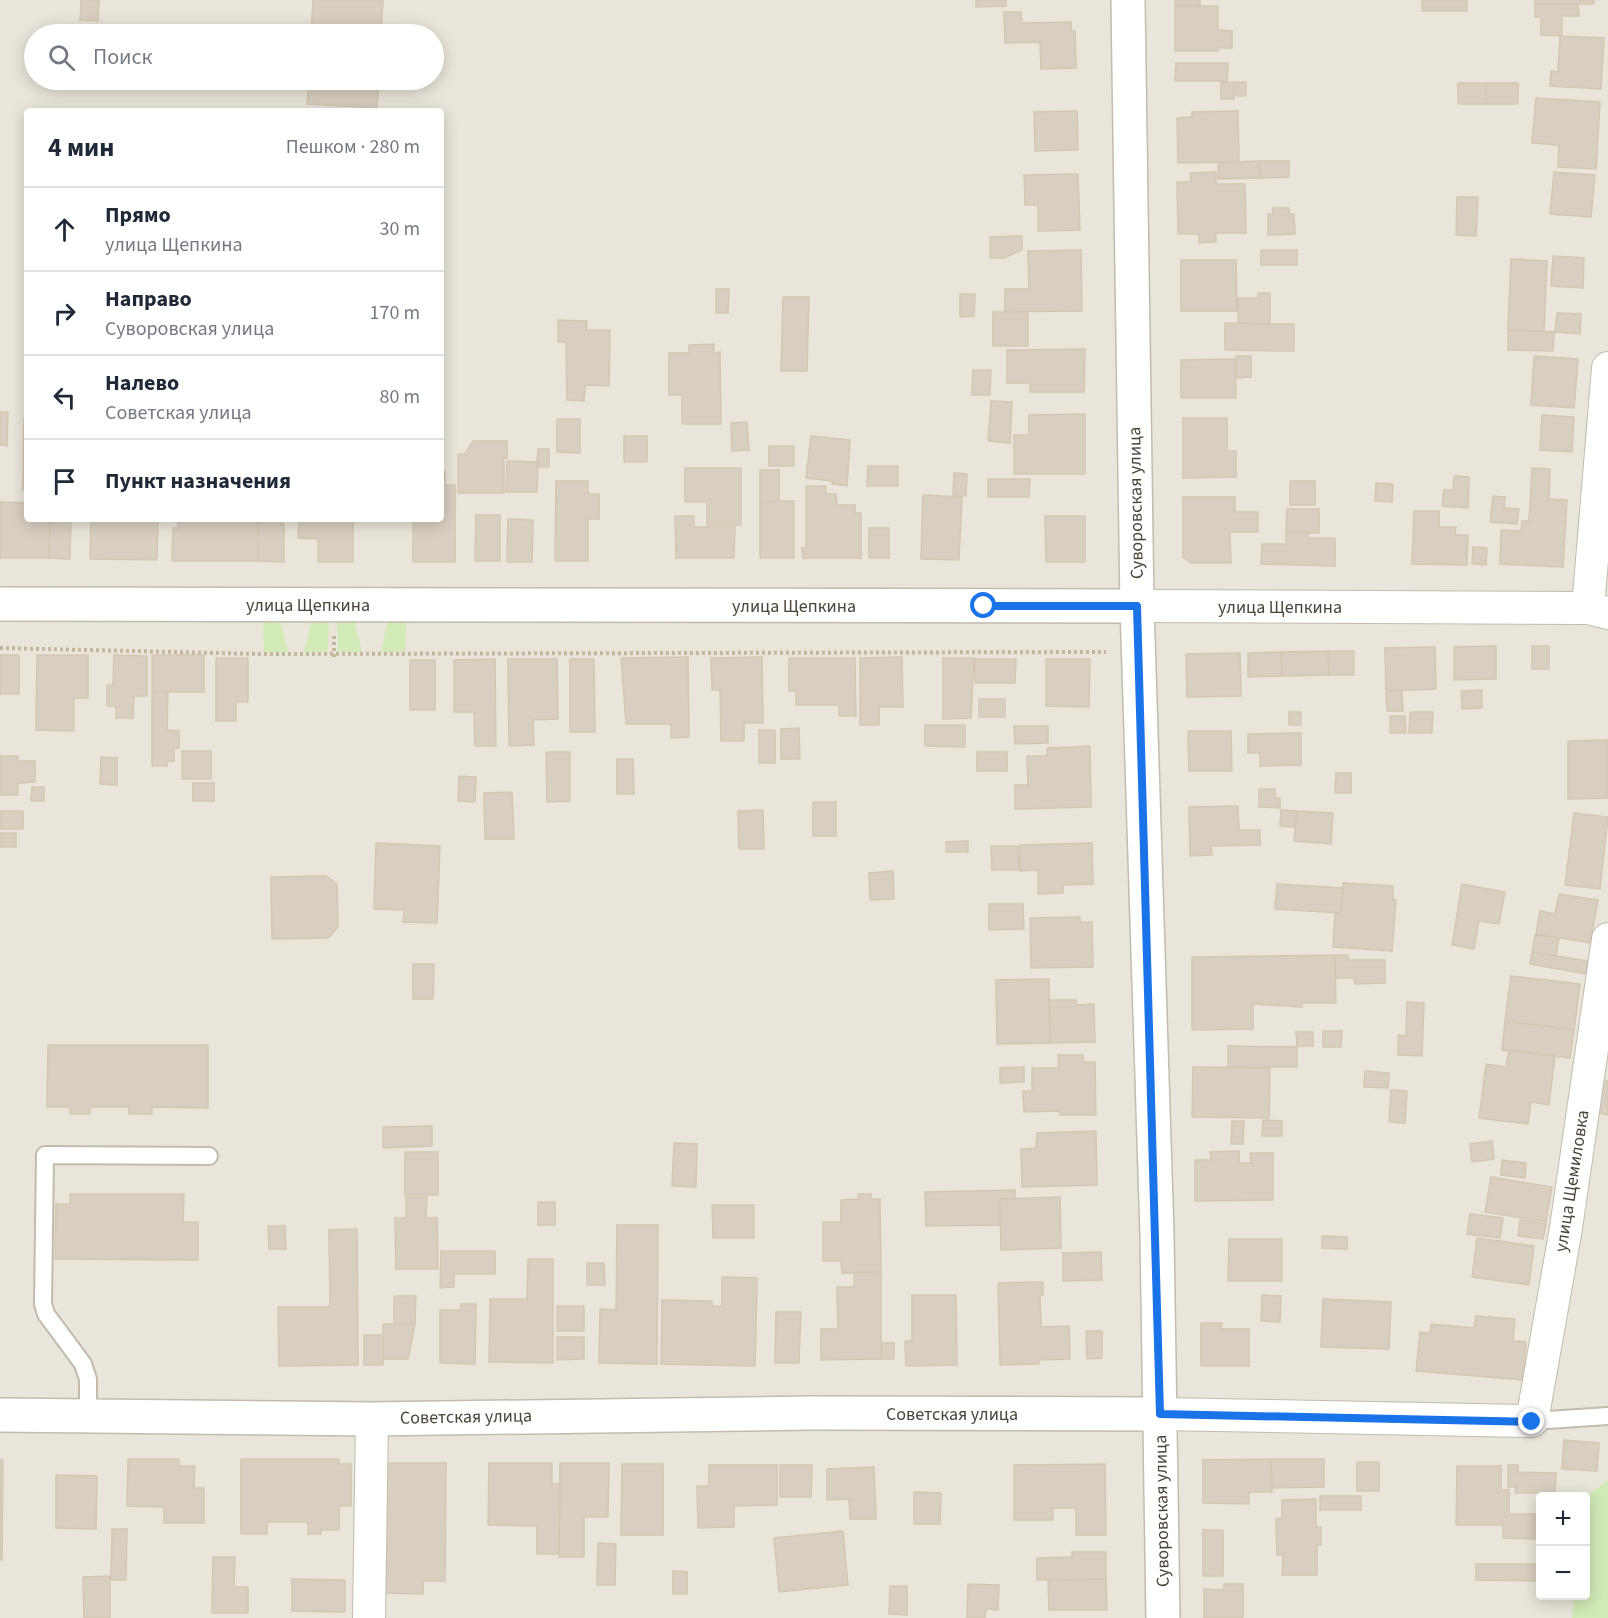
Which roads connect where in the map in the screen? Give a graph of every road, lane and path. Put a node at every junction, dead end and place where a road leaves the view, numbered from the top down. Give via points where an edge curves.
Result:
1 (1128, 0) edge
2 (1608, 368) edge
3 (0, 604) edge
4 (1137, 606) junction
5 (1598, 610) edge
6 (0, 648) edge
7 (1138, 652) junction
8 (1608, 939) edge
9 (209, 1156) dead end
10 (1160, 1414) junction
11 (0, 1415) edge
12 (88, 1416) junction
13 (1608, 1416) edge
14 (372, 1419) junction
15 (1532, 1422) junction
16 (369, 1618) edge
17 (1163, 1618) edge

1 - 4 street, Суворовская улица
2 - 5 street
3 - 4 street, улица Щепкина
4 - 5 street, улица Щепкина
4 - 7 street, Суворовская улица
6 - 7 path via 261,654
7 - 10 street, Суворовская улица
8 - 15 street, улица Щемиловка via 1566,1228
9 - 12 lane via 45,1155 43,1304 46,1314 83,1364 88,1379
10 - 14 street, Советская улица via 811,1413
10 - 15 street, Советская улица
10 - 17 street, Суворовская улица
11 - 12 street, Советская улица
12 - 14 street, Советская улица
13 - 15 lane
14 - 16 street

